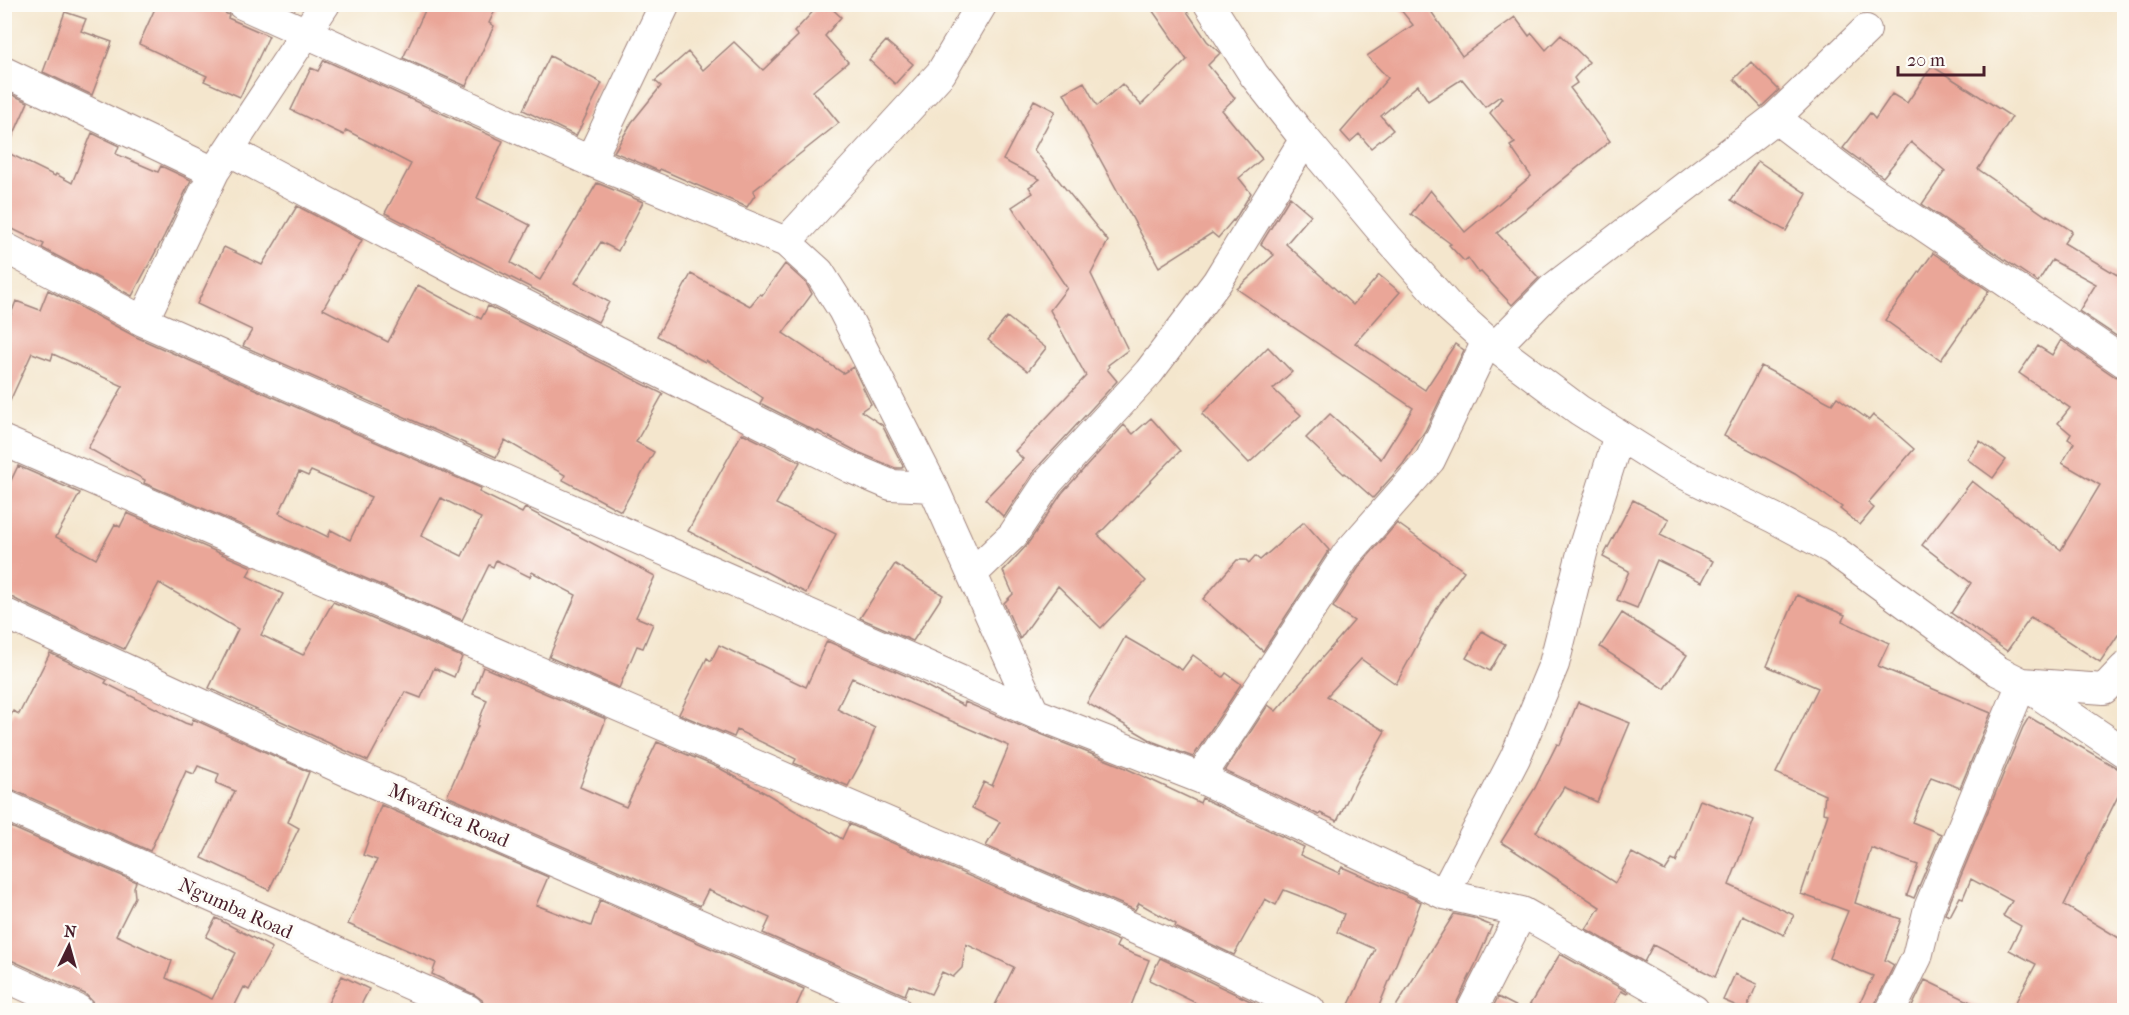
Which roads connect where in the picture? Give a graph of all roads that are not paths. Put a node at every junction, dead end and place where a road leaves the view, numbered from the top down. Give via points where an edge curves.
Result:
1 (242, 4) edge
2 (325, 4) edge
3 (665, 4) edge
4 (982, 4) edge
5 (1209, 4) edge
6 (1866, 30) dead end
7 (306, 35) junction
8 (4, 72) edge
9 (1775, 118) junction
10 (1305, 139) junction
11 (590, 161) junction
12 (222, 162) junction
13 (786, 242) junction
14 (4, 248) edge
15 (143, 321) junction
16 (1491, 344) junction
17 (2124, 362) edge
18 (1619, 435) junction
19 (4, 441) edge
20 (933, 487) junction
21 (972, 574) junction
22 (4, 613) edge
23 (2124, 668) edge
24 (2022, 683) junction
25 (1034, 713) junction
26 (2124, 752) edge
27 (1200, 778) junction
28 (4, 805) edge
29 (1444, 894) junction
30 (1522, 912) junction
31 (4, 976) edge
32 (78, 1011) edge
33 (468, 1011) edge
34 (896, 1011) edge
35 (1310, 1011) edge
36 (1472, 1011) edge
37 (1694, 1011) edge
38 (1891, 1011) edge

1 - 7 street
2 - 7 street
3 - 11 street
4 - 13 street via 941,73
5 - 10 street via 1254,75
6 - 9 street
7 - 11 street
7 - 12 street
8 - 12 street
9 - 16 street via 1552,289
9 - 17 street via 1855,179
10 - 16 street via 1450,308
10 - 21 street via 1217,282 1149,372 1048,482 1013,535
11 - 13 street
12 - 15 street
12 - 20 street via 463,274 850,468 891,485
13 - 20 street via 819,272 843,310
14 - 15 street
15 - 25 street
16 - 18 street
16 - 27 street via 1430,460 1347,554
18 - 24 street via 1668,466 1832,549 1998,671
18 - 29 street via 1554,664 1515,758
19 - 35 street via 1184,950
20 - 21 street
21 - 25 street
22 - 34 street, Mwafrica Road via 351,773
23 - 24 street via 2104,689
24 - 26 street
24 - 38 street via 1929,908 1917,957
25 - 27 street
27 - 29 street
28 - 33 street, Ngumba Road
29 - 30 street
30 - 36 street
30 - 37 street
31 - 32 street

